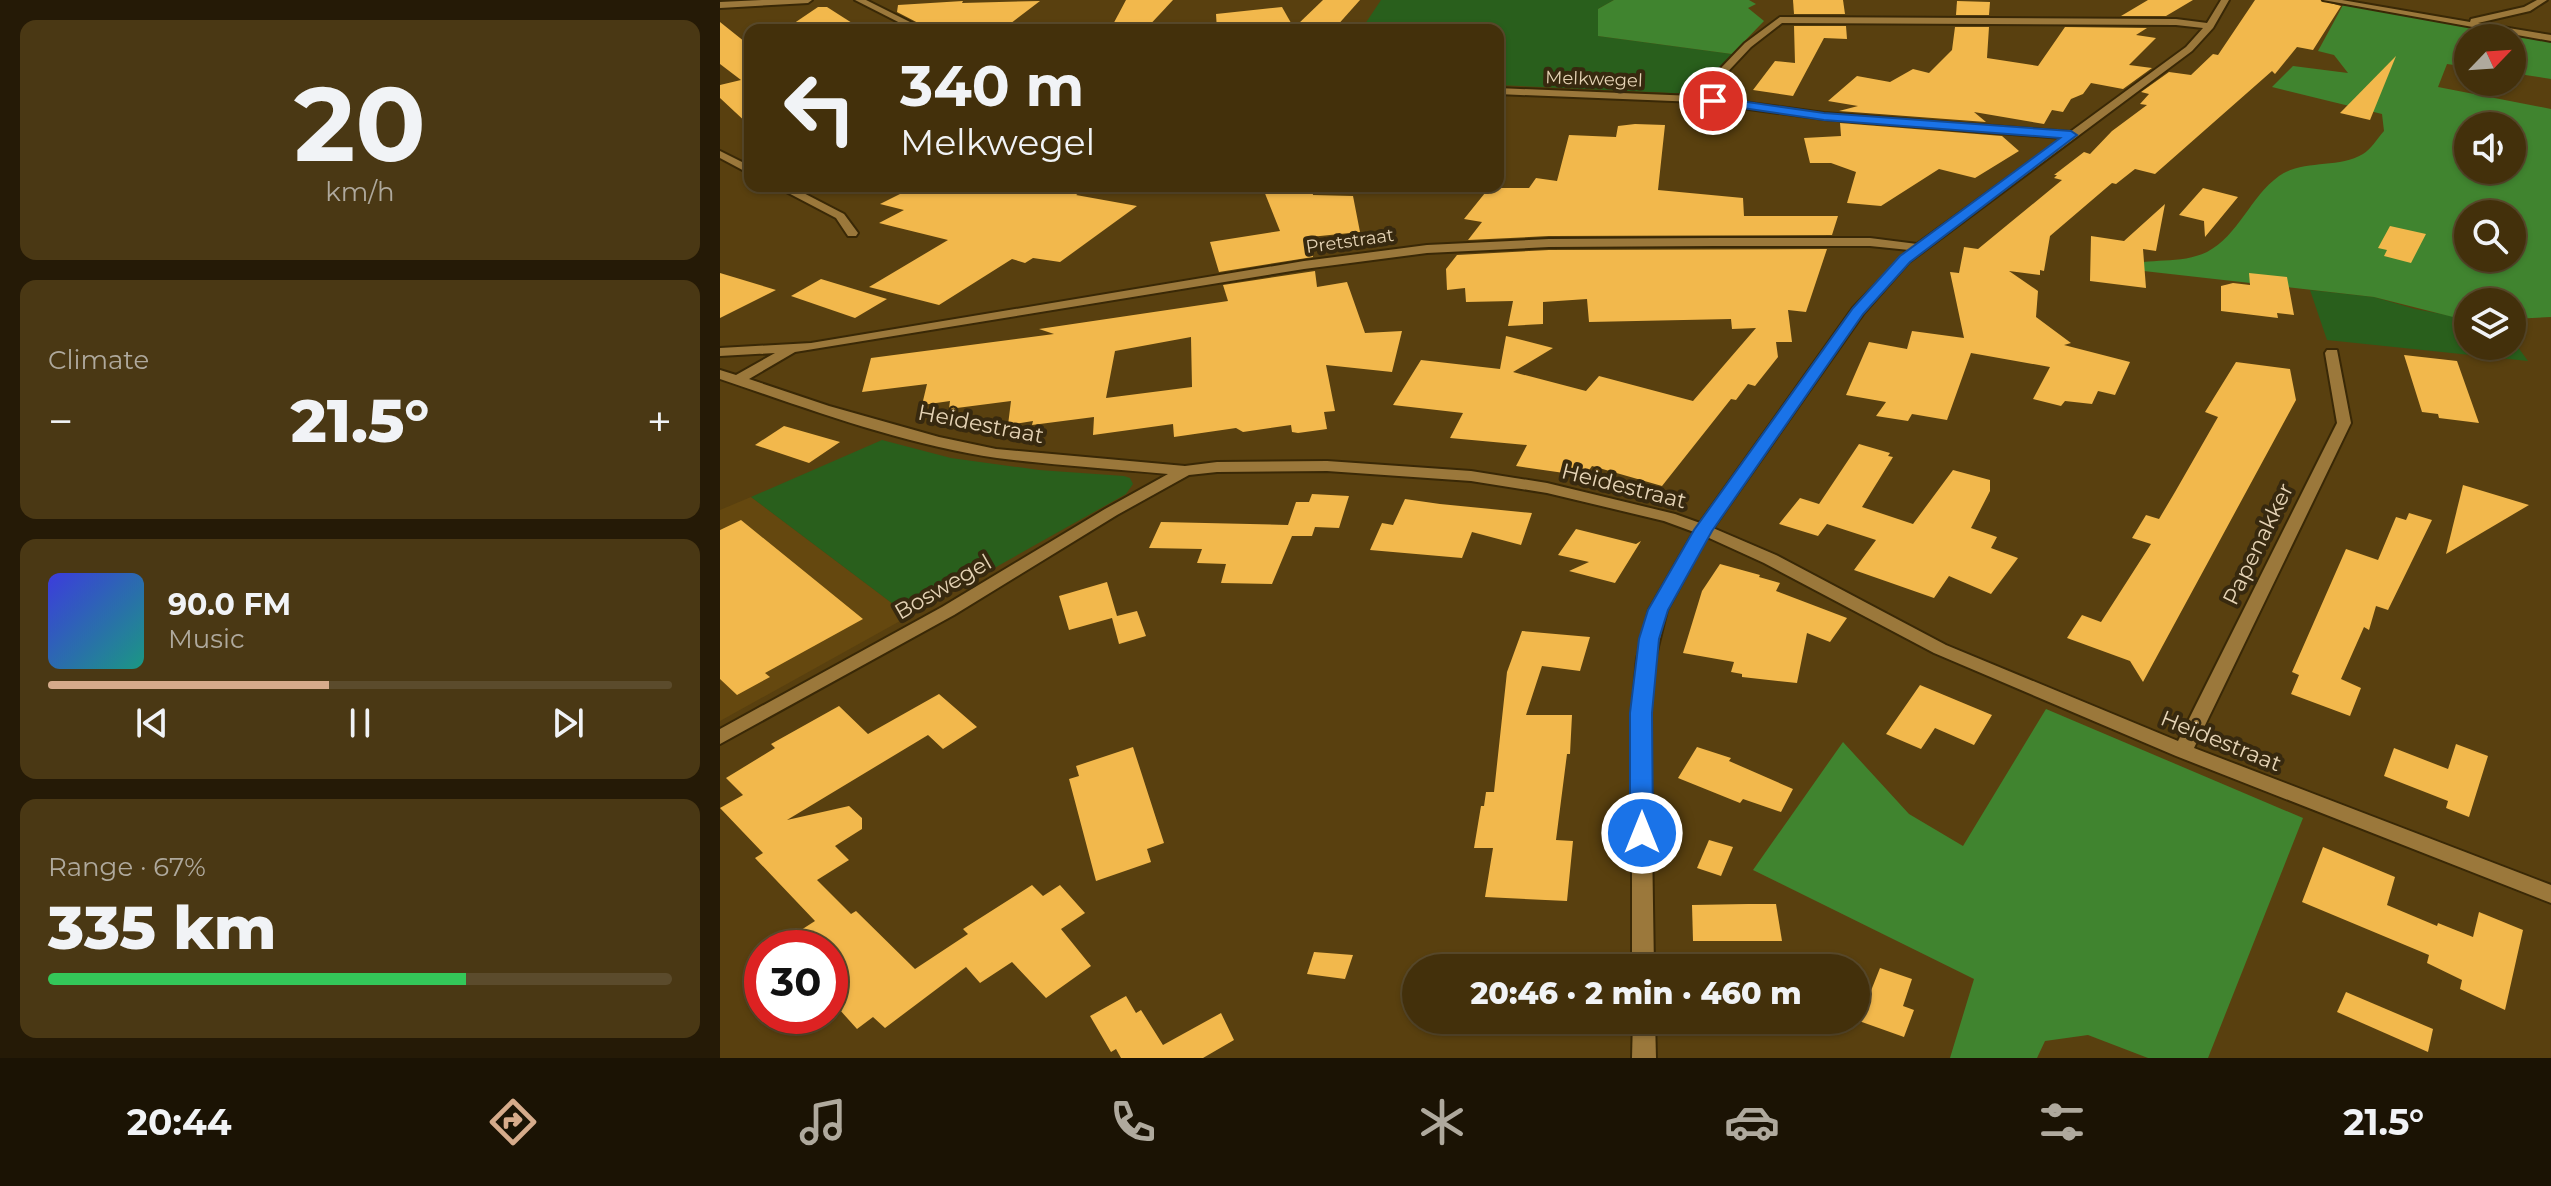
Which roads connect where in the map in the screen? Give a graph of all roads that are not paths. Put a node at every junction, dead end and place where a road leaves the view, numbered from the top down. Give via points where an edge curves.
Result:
1 (808, 0) edge
2 (859, 0) edge
3 (2225, 0) edge
4 (2327, 0) edge
5 (2543, 0) edge
6 (750, 2) edge
7 (720, 5) edge
8 (2465, 22) junction
9 (909, 24) edge
10 (2210, 26) junction
11 (2551, 38) edge
12 (1504, 91) edge
13 (1697, 99) junction
14 (2071, 135) junction
15 (720, 154) edge
16 (744, 168) edge
17 (793, 192) edge
18 (852, 233) dead end
19 (1918, 248) junction
20 (794, 349) junction
21 (720, 352) edge
22 (2332, 353) dead end
23 (720, 374) edge
24 (737, 380) junction
25 (1185, 471) junction
26 (1703, 530) junction
27 (720, 737) edge
28 (2183, 751) junction
29 (2551, 894) edge
30 (1643, 954) edge
31 (1644, 1034) edge
32 (1644, 1058) edge

1 - 6 street
2 - 9 street
3 - 10 street
4 - 8 street
5 - 8 street via 2527,9
6 - 7 street
8 - 11 street
10 - 13 street via 2161,21 1780,20
10 - 14 street via 2189,49
12 - 13 street, Melkwegel
13 - 14 street, Melkwegel via 1824,116
14 - 19 street
15 - 16 street
17 - 18 street via 839,215
19 - 20 street, Pretstraat via 1870,242 1714,242 1427,249
19 - 26 street via 1858,311
20 - 21 street, Pretstraat
20 - 24 street, Pretstraat
22 - 28 street, Papenakker via 2344,423
23 - 24 street, Heidestraat
24 - 25 street, Heidestraat via 981,450
25 - 26 street, Heidestraat via 1327,466 1492,479 1654,514
25 - 27 street, Boswegel
26 - 28 street, Heidestraat via 1770,559 1940,649
26 - 30 street via 1658,610 1646,659 1641,713
28 - 29 street, Heidestraat
31 - 32 street

